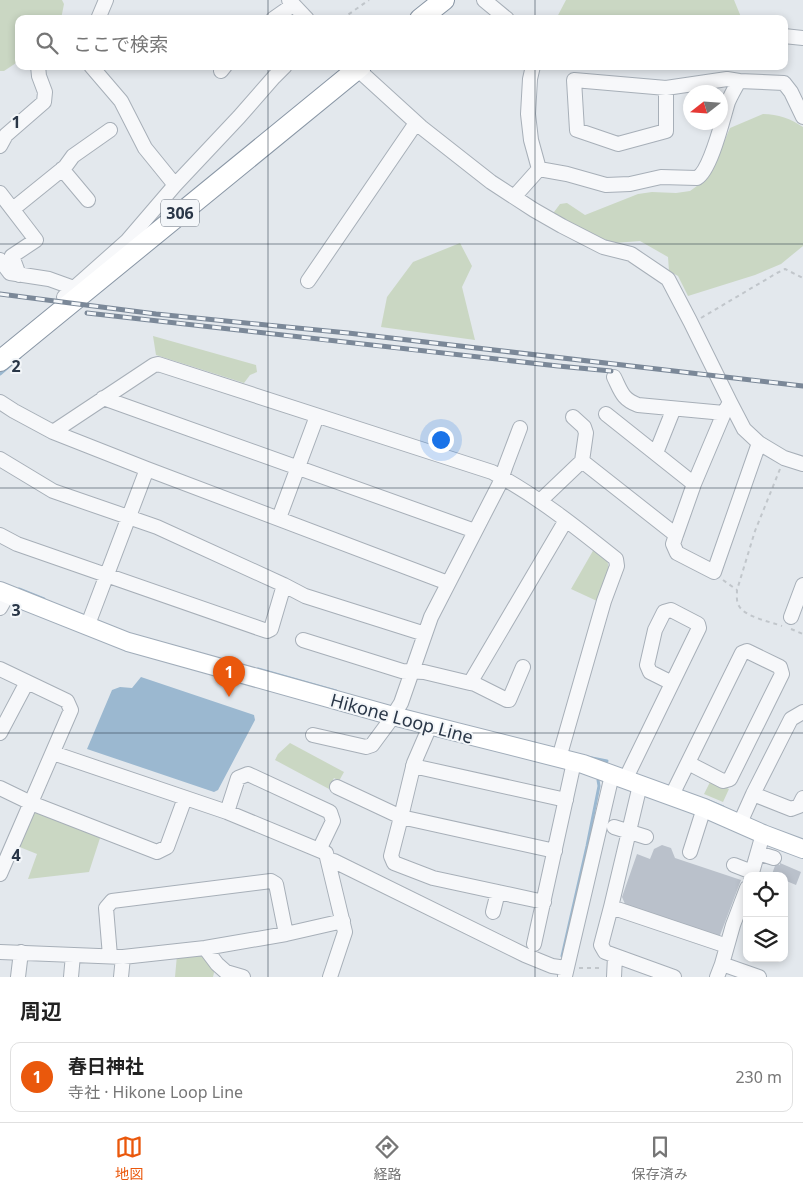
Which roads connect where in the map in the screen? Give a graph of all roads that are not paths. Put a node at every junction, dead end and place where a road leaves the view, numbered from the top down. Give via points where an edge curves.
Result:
1 (106, 0) edge
2 (444, 0) edge
3 (484, 0) edge
4 (291, 2) edge
5 (100, 15) edge
6 (277, 15) edge
7 (303, 15) edge
8 (425, 15) edge
9 (502, 15) edge
10 (788, 36) edge
11 (803, 38) edge
12 (38, 70) edge
13 (95, 70) edge
14 (281, 70) edge
15 (354, 70) edge
16 (361, 70) edge
17 (532, 70) edge
18 (739, 81) junction
19 (666, 88) junction
20 (797, 89) edge
21 (803, 117) edge
22 (416, 123) junction
23 (110, 130) dead end
24 (2, 135) edge
25 (62, 169) junction
26 (538, 169) junction
27 (175, 185) junction
28 (0, 193) edge
29 (514, 197) junction
30 (88, 200) dead end
31 (13, 210) junction
32 (0, 260) edge
33 (19, 275) junction
34 (308, 281) dead end
35 (74, 288) junction
36 (0, 351) edge
37 (0, 361) edge
38 (614, 377) dead end
39 (103, 398) junction
40 (1, 404) edge
41 (727, 408) junction
42 (672, 413) dead end
43 (606, 414) dead end
44 (317, 416) junction
45 (573, 417) dead end
46 (520, 428) dead end
47 (53, 432) junction
48 (759, 443) junction
49 (656, 454) junction
50 (0, 459) edge
51 (582, 461) junction
52 (803, 464) edge
53 (298, 468) junction
54 (147, 469) junction
55 (501, 477) junction
56 (694, 484) junction
57 (540, 501) junction
58 (129, 517) junction
59 (279, 518) junction
60 (566, 520) junction
61 (475, 531) junction
62 (0, 535) edge
63 (676, 535) junction
64 (108, 576) junction
65 (448, 583) junction
66 (803, 585) edge
67 (284, 586) junction
68 (3, 597) edge
69 (791, 616) dead end
70 (88, 627) junction
71 (425, 634) junction
72 (303, 640) dead end
73 (523, 667) dead end
74 (0, 669) edge
75 (413, 671) junction
76 (27, 682) junction
77 (470, 682) junction
78 (672, 683) junction
79 (803, 712) edge
80 (393, 716) junction
81 (430, 726) junction
82 (0, 733) edge
83 (313, 735) dead end
84 (52, 753) junction
85 (572, 762) junction
86 (688, 763) junction
87 (413, 766) junction
88 (620, 778) junction
89 (337, 787) dead end
90 (0, 788) edge
91 (753, 794) junction
92 (672, 796) junction
93 (184, 798) junction
94 (803, 798) edge
95 (566, 800) junction
96 (30, 803) junction
97 (704, 808) junction
98 (227, 812) junction
99 (401, 817) junction
100 (740, 823) junction
101 (614, 828) dead end
102 (629, 831) junction
103 (763, 834) junction
104 (646, 836) dead end
105 (778, 849) junction
106 (803, 849) edge
107 (319, 850) junction
108 (555, 851) junction
109 (690, 852) dead end
110 (758, 853) junction
111 (329, 862) junction
112 (734, 865) dead end
113 (748, 872) edge
114 (753, 872) edge
115 (0, 874) edge
116 (498, 892) junction
117 (544, 902) junction
118 (743, 904) edge
119 (611, 907) junction
120 (493, 912) dead end
121 (343, 921) junction
122 (286, 934) junction
123 (534, 944) dead end
124 (727, 946) junction
125 (204, 948) junction
126 (0, 952) edge
127 (20, 952) junction
128 (73, 955) junction
129 (116, 956) junction
130 (614, 967) edge
131 (719, 971) edge
132 (565, 972) edge
133 (18, 977) edge
134 (71, 977) edge
135 (121, 977) edge
136 (243, 977) edge
137 (330, 977) edge
138 (674, 977) edge
139 (759, 977) edge

1 - 5 street
2 - 8 highway
3 - 9 street
4 - 6 street
4 - 7 street
10 - 11 street
12 - 24 street via 45,92 44,102
13 - 27 street via 121,101 145,148
14 - 27 street
15 - 37 highway, 306
16 - 22 street
17 - 26 street via 528,114
18 - 19 street via 727,79
18 - 20 street via 784,84
18 - 26 street via 715,147 698,178 662,177 630,184 606,184
19 - 19 street via 666,131 618,144 577,130 574,80
20 - 21 street
22 - 29 street
22 - 34 street
23 - 25 street via 73,156
25 - 30 street
25 - 31 street
26 - 29 street
27 - 35 street via 127,241
28 - 31 street
29 - 41 street via 603,247 631,254 668,279 691,323
31 - 33 street via 36,240 12,256
32 - 33 street via 10,273
33 - 35 street via 49,279
35 - 36 street
38 - 41 street via 629,402
39 - 44 street via 158,364
39 - 47 street
39 - 53 street
40 - 47 street
41 - 48 street
41 - 56 street
42 - 49 street
43 - 49 street
44 - 53 street
44 - 55 street
45 - 51 street via 586,433
46 - 55 street
47 - 54 street
48 - 52 street via 784,458
48 - 63 street via 714,572 677,553 673,544
49 - 56 street
50 - 58 street via 53,491
51 - 57 street
51 - 63 street
53 - 59 street
53 - 61 street
54 - 58 street
54 - 59 street
55 - 57 street
55 - 61 street
56 - 63 street
57 - 60 street
58 - 64 street
58 - 67 street
59 - 65 street
60 - 77 street
60 - 85 street via 616,559 617,566 604,601
61 - 65 street
62 - 64 street via 16,544
64 - 67 street via 267,632 271,629
64 - 70 street
65 - 71 street
66 - 69 street
67 - 71 street via 305,596
68 - 70 main road, Hikone Loop Line
70 - 80 main road, Hikone Loop Line via 128,642
71 - 75 street
72 - 75 street via 402,671
73 - 77 street via 509,700
74 - 76 street
75 - 77 street
75 - 80 street
76 - 82 street
76 - 84 street via 67,701 71,710
78 - 78 street via 699,628 698,624 672,610 664,612 655,630 647,665 650,672
78 - 88 street
79 - 91 street via 791,719
80 - 81 main road, Hikone Loop Line
80 - 83 street via 372,745 366,747
81 - 85 main road, Hikone Loop Line
81 - 87 street
84 - 93 street
84 - 96 street
85 - 88 main road, Hikone Loop Line
85 - 95 street
86 - 86 street via 742,653 747,651 780,667 782,674 730,779 723,781
86 - 92 street
87 - 95 street
87 - 99 street
88 - 92 main road, Hikone Loop Line
88 - 102 street
88 - 132 street
89 - 99 street
90 - 96 street
91 - 94 street via 790,809 799,806
91 - 100 street
92 - 97 main road, Hikone Loop Line
93 - 96 street via 167,847 157,852
93 - 98 street
95 - 108 street
96 - 115 street
97 - 100 main road, Hikone Loop Line
97 - 109 street
98 - 107 street
98 - 107 street via 238,778 248,774 330,812 333,821
99 - 108 street
99 - 116 street via 390,856 394,863 433,878
100 - 103 main road, Hikone Loop Line
101 - 102 street
102 - 104 street
102 - 119 street
103 - 105 main road, Hikone Loop Line
103 - 110 street
105 - 106 main road, Hikone Loop Line
105 - 110 street
107 - 111 street via 326,853
108 - 117 street
110 - 114 street
111 - 121 street
111 - 132 street via 334,861
112 - 113 street
116 - 117 street
116 - 120 street
117 - 123 street
118 - 124 street
119 - 124 street
119 - 130 street via 602,945
121 - 122 street
121 - 137 street via 345,932
122 - 125 street
122 - 129 street via 276,884 271,881 112,901 106,908
124 - 131 street
125 - 129 street
125 - 136 street via 226,972
126 - 127 street
127 - 128 street
127 - 133 street
128 - 129 street
128 - 134 street
129 - 135 street
130 - 138 street
131 - 139 street

